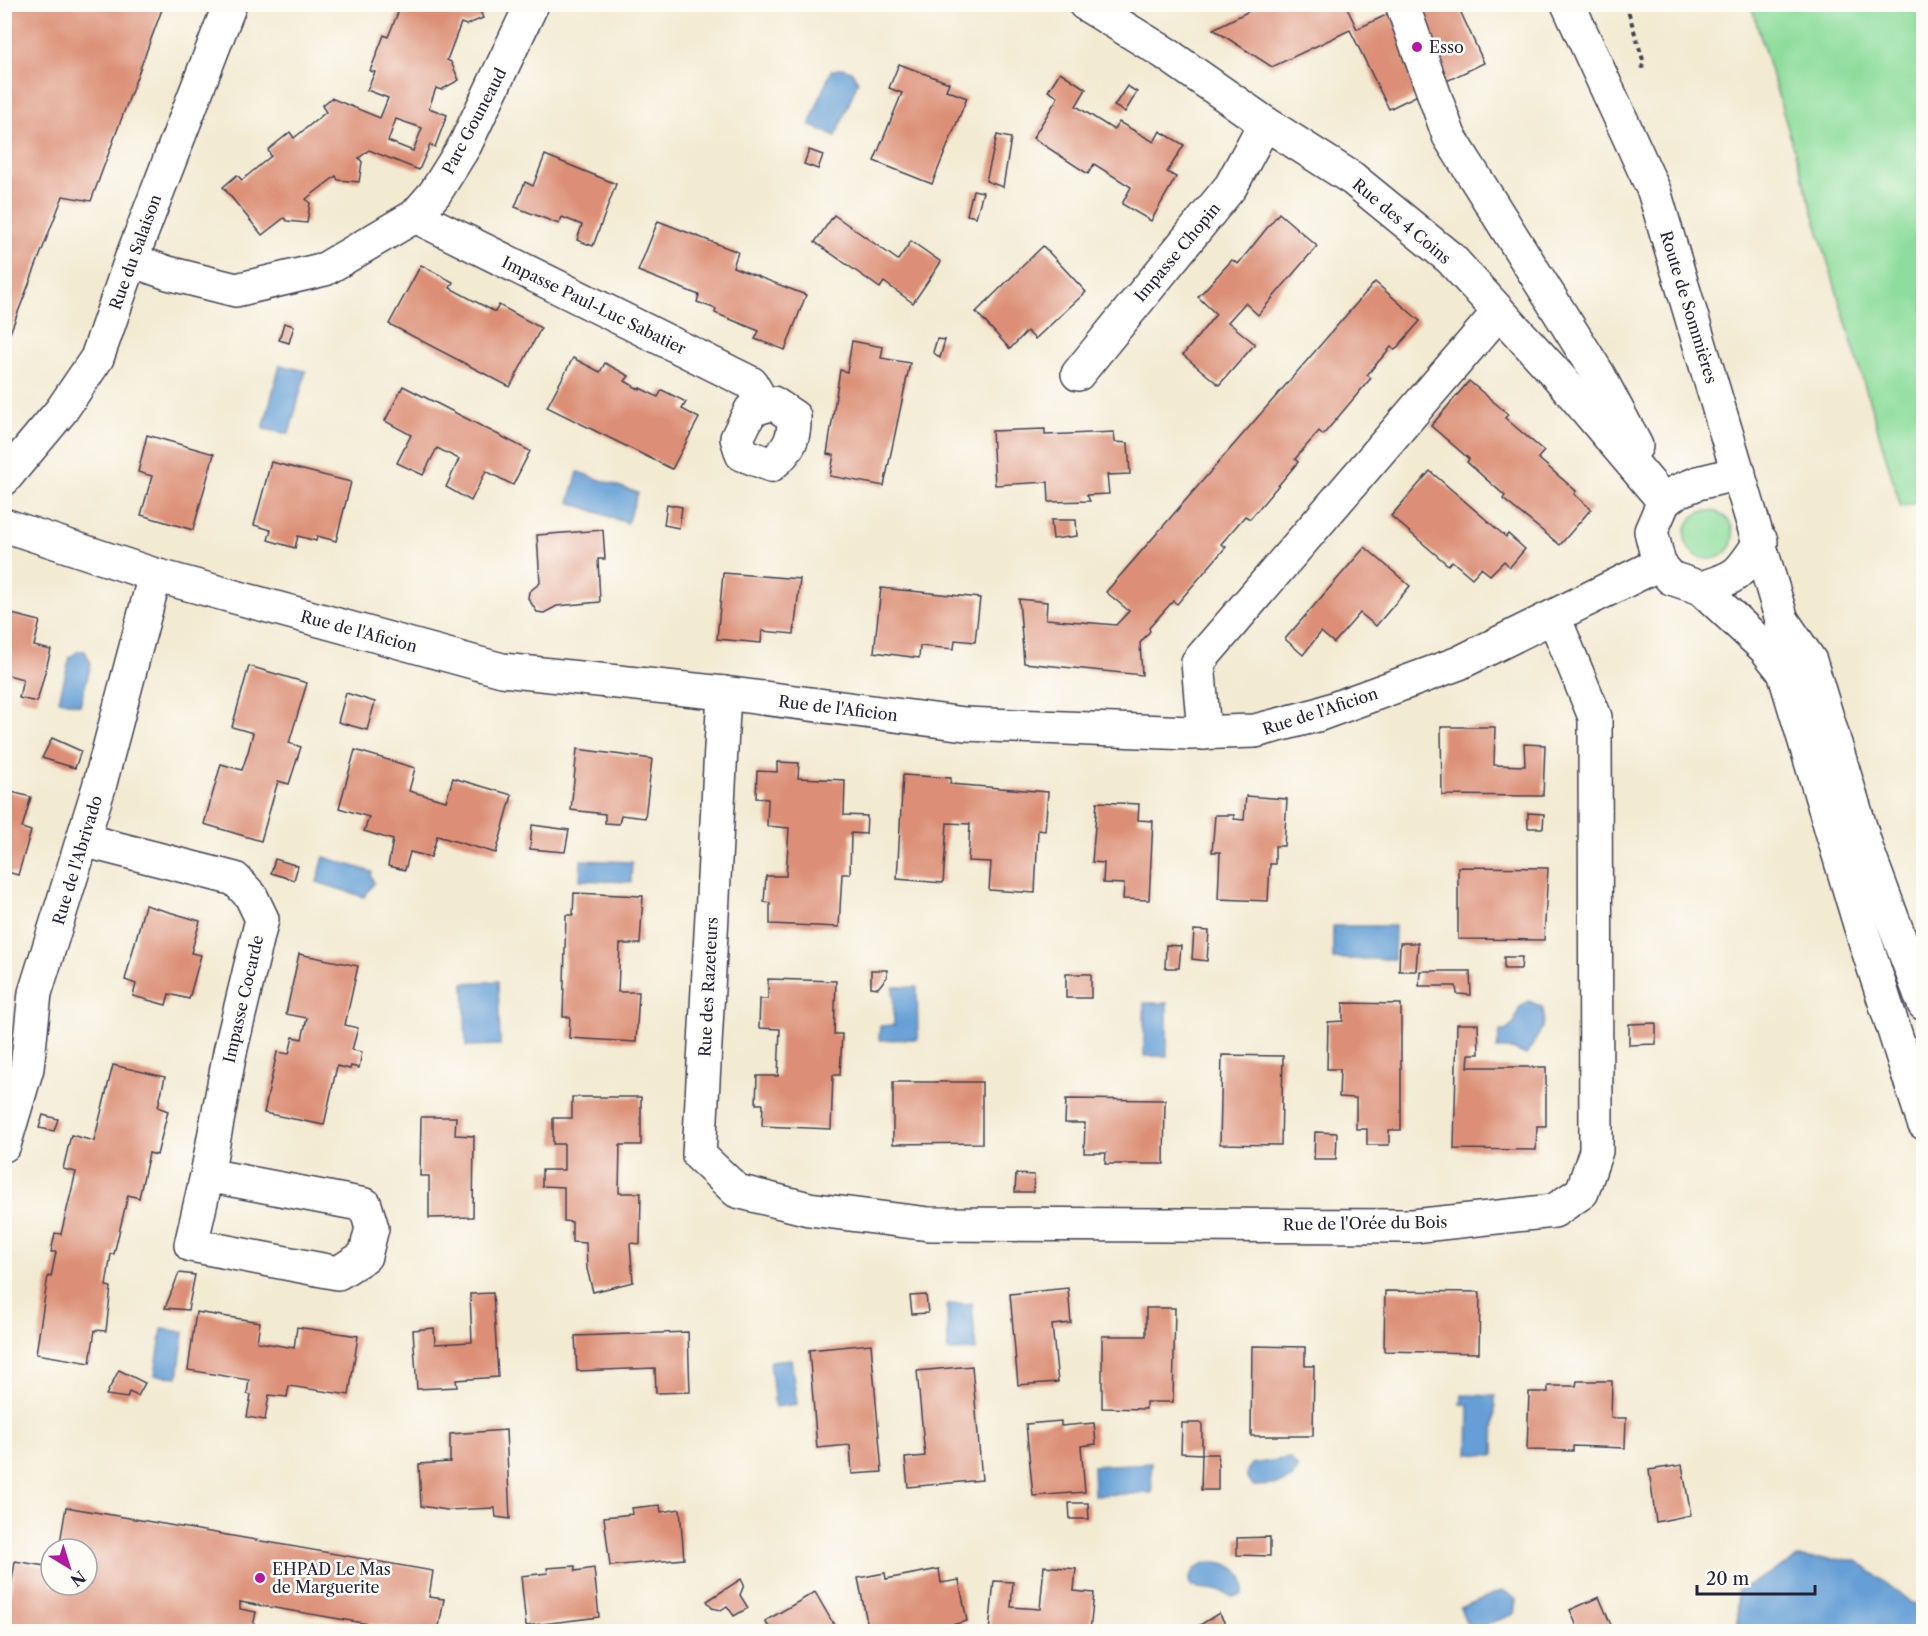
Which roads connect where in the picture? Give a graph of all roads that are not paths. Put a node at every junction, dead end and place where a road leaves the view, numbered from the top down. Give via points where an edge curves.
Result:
1 (230, 4) edge
2 (532, 4) edge
3 (1085, 4) edge
4 (1402, 4) edge
5 (1568, 4) edge
6 (1265, 123) junction
7 (415, 216) junction
8 (131, 260) junction
9 (1499, 312) junction
10 (1078, 374) dead end
11 (763, 404) dead end
12 (1739, 473) junction
13 (4, 479) edge
14 (1664, 501) junction
15 (4, 525) edge
16 (1761, 541) junction
17 (1659, 564) junction
18 (155, 575) junction
19 (1701, 588) junction
20 (1554, 617) junction
21 (1782, 620) junction
22 (1784, 672) junction
23 (724, 693) junction
24 (1204, 733) junction
25 (83, 840) junction
26 (1923, 1004) edge
27 (1923, 1123) edge
28 (4, 1145) edge
29 (207, 1175) junction
30 (809, 1209) joint

1 - 8 street, Rue du Salaison
2 - 7 street, Parc Gouneaud via 465,145
3 - 6 street, Rue des 4 Coins via 1165,53
4 - 14 street via 1449,136 1598,374
5 - 12 street, Route de Sommières via 1654,191
6 - 9 street, Rue des 4 Coins via 1353,179 1451,260
6 - 10 street, Impasse Chopin via 1231,186
7 - 8 street, Parc Gouneaud via 325,269 236,290
7 - 11 street, Impasse Paul-Luc Sabatier via 751,383
8 - 13 street, Rue du Salaison via 97,358 61,411
9 - 14 street, Rue des 4 Coins
9 - 24 street via 1198,662
12 - 14 street via 1698,483
12 - 16 street, Route de Sommières
14 - 17 street via 1651,531
15 - 18 street, Rue de l'Aficion
16 - 19 street via 1731,580
16 - 21 street, Route de Sommières
17 - 19 street via 1671,578
17 - 20 street, Rue de l'Aficion
18 - 23 street, Rue de l'Aficion via 502,670
18 - 25 street, Rue de l'Abrivado
19 - 22 street via 1765,648
20 - 24 street, Rue de l'Aficion via 1460,663 1317,715 1255,731
20 - 30 street, Rue de l'Orée du Bois via 1595,717 1596,1151 1582,1192 1554,1211 1413,1226 929,1224
21 - 22 street
21 - 26 street via 1810,661 1867,850
22 - 27 street
23 - 24 street, Rue de l'Aficion via 965,724
23 - 30 street, Rue des Razeteurs via 699,1155 737,1191
25 - 28 street, Rue de l'Abrivado via 35,993 27,1068
25 - 29 street, Impasse Cocarde via 235,879 251,896 262,919 230,1052
29 - 29 street, Impasse Cocarde via 191,1245 338,1273 365,1256 372,1228 365,1205

